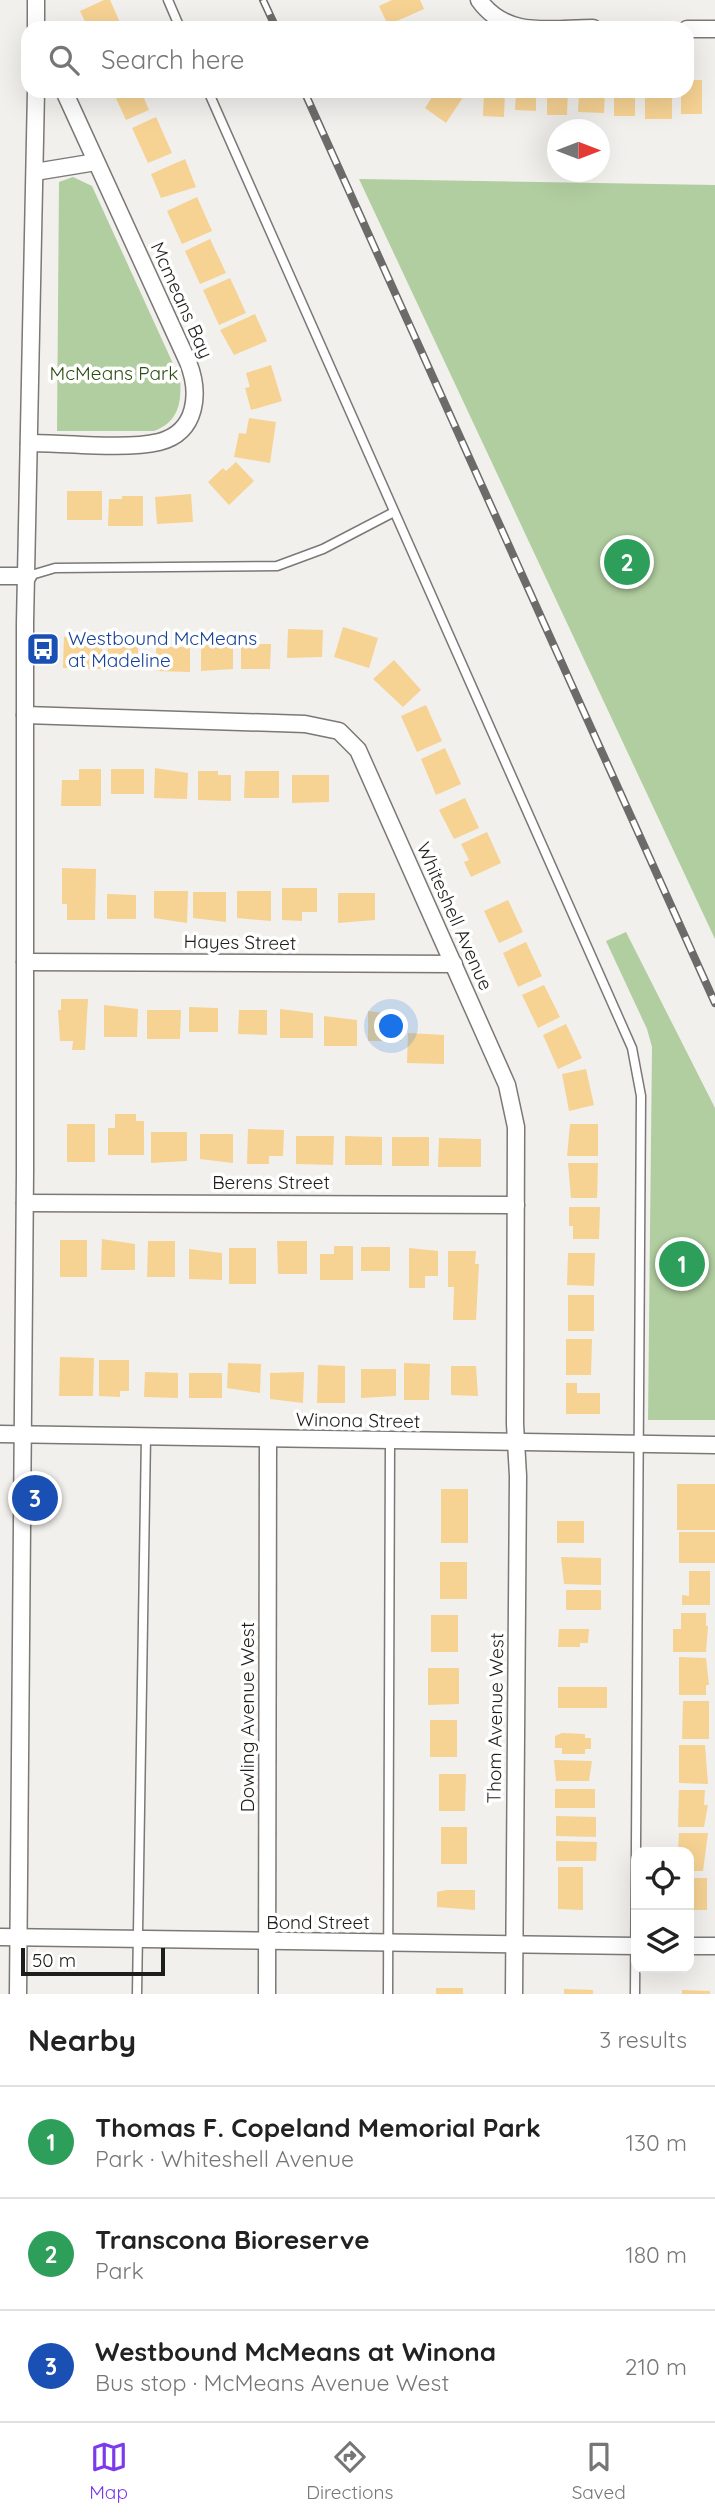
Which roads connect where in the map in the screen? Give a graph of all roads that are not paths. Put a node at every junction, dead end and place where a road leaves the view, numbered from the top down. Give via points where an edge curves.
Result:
1 (37, 0) edge
2 (167, 0) edge
3 (479, 0) edge
4 (36, 21) edge
5 (177, 21) edge
6 (500, 21) edge
7 (694, 29) edge
8 (715, 29) edge
9 (36, 98) edge
10 (67, 98) edge
11 (211, 98) edge
12 (96, 162) junction
13 (35, 172) junction
14 (29, 443) junction
15 (394, 512) junction
16 (0, 576) edge
17 (28, 576) junction
18 (25, 715) junction
19 (25, 962) junction
20 (454, 964) junction
21 (25, 1203) junction
22 (516, 1205) junction
23 (0, 1434) edge
24 (23, 1434) junction
25 (146, 1436) junction
26 (268, 1439) junction
27 (390, 1442) junction
28 (515, 1443) junction
29 (637, 1443) junction
30 (715, 1445) edge
31 (636, 1910) edge
32 (0, 1937) edge
33 (19, 1937) junction
34 (138, 1938) junction
35 (267, 1943) junction
36 (389, 1943) junction
37 (514, 1944) junction
38 (631, 1946) edge
39 (694, 1946) edge
40 (715, 1946) edge
41 (635, 1973) edge
42 (18, 1994) edge
43 (137, 1994) edge
44 (267, 1994) edge
45 (388, 1994) edge
46 (514, 1994) edge
47 (635, 1994) edge

1 - 4 street
2 - 5 lane
3 - 6 street
7 - 8 street
9 - 13 street
10 - 12 street, Mcmeans Bay
11 - 15 lane
12 - 13 street
12 - 14 street, Mcmeans Bay via 188,362 196,382 196,401 181,428 161,441
13 - 14 street
14 - 17 street
15 - 17 lane via 323,549 277,566 55,568
15 - 29 lane via 632,1048 641,1096
16 - 17 street
17 - 18 street
18 - 19 street
18 - 20 street, Whiteshell Avenue via 306,724 339,731 358,750
19 - 20 street, Hayes Street
19 - 21 street
20 - 22 street, Whiteshell Avenue via 507,1084 516,1128
21 - 22 street, Berens Street
21 - 24 street
22 - 28 street, Whiteshell Avenue
23 - 24 street, Winona Street
24 - 25 street, Winona Street
24 - 33 street
25 - 26 street, Winona Street
25 - 34 lane
26 - 27 street, Winona Street
26 - 35 street, Dowling Avenue West
27 - 28 street, Winona Street
27 - 36 lane
28 - 29 street, Winona Street
28 - 37 street, Thom Avenue West
29 - 30 street, Winona Street
29 - 31 lane
32 - 33 street, Bond Street
33 - 34 street, Bond Street
33 - 42 street
34 - 35 street, Bond Street
34 - 43 lane
35 - 36 street, Bond Street
35 - 44 street, Dowling Avenue West
36 - 37 street, Bond Street
36 - 45 lane
37 - 38 street, Bond Street
37 - 46 street, Thom Avenue West
39 - 40 street
41 - 47 lane

